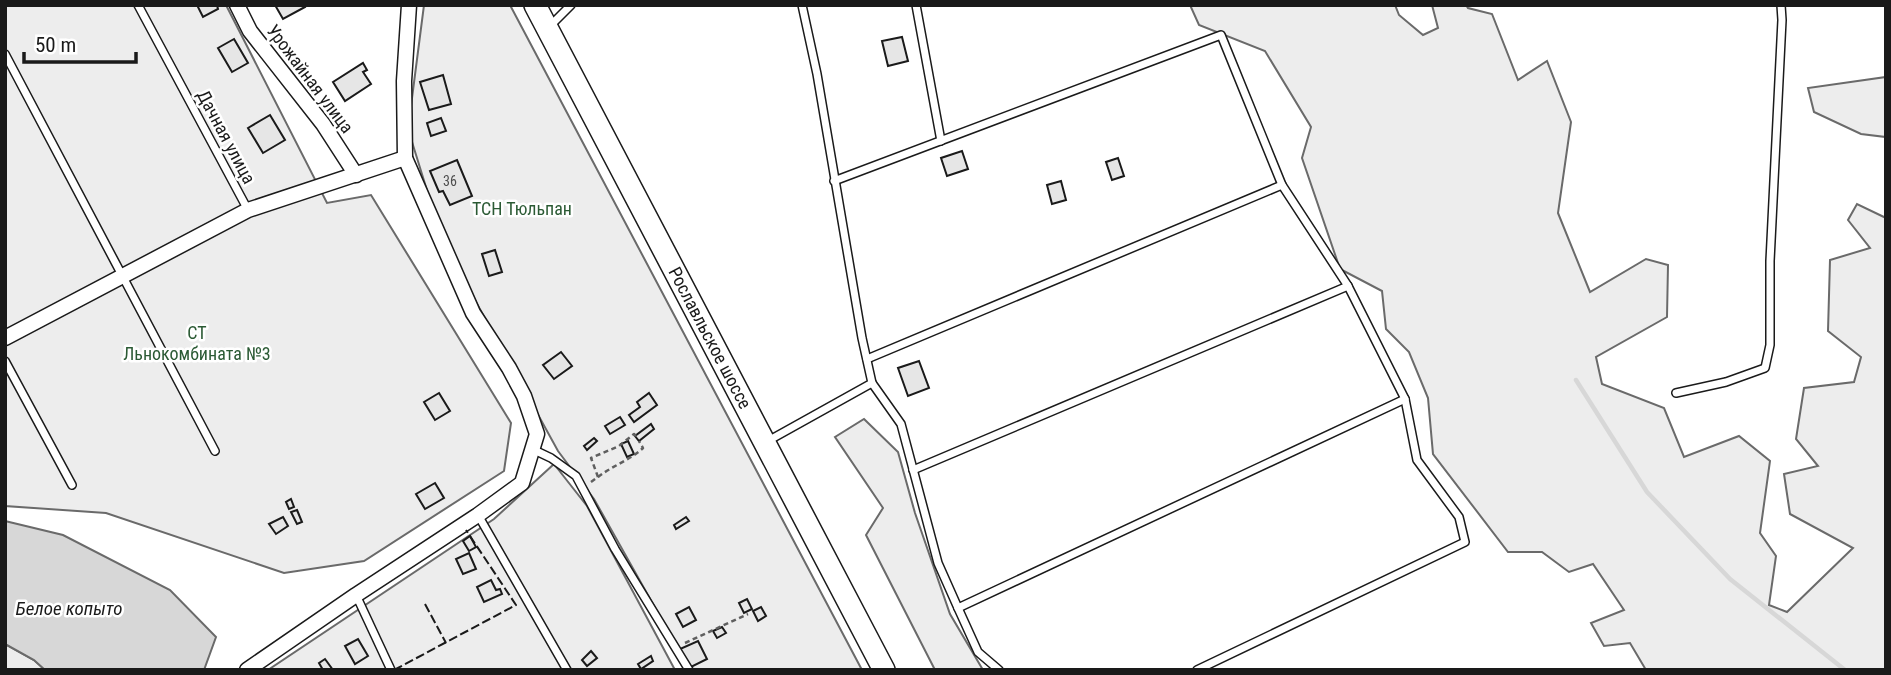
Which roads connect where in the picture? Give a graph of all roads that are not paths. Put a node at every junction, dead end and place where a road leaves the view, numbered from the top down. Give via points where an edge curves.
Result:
1 (138, 5) edge
2 (237, 5) edge
3 (409, 5) edge
4 (535, 5) edge
5 (571, 5) edge
6 (802, 5) edge
7 (916, 5) edge
8 (1781, 5) edge
9 (547, 29) junction
10 (5, 54) edge
11 (941, 141) junction
12 (405, 158) junction
13 (356, 175) junction
14 (834, 181) junction
15 (1282, 185) junction
16 (248, 211) junction
17 (123, 276) junction
18 (1348, 286) junction
19 (5, 338) edge
20 (867, 359) junction
21 (5, 361) edge
22 (872, 383) junction
23 (1676, 393) dead end
24 (1405, 398) junction
25 (765, 443) junction
26 (532, 449) junction
27 (215, 451) dead end
28 (914, 470) junction
29 (72, 485) dead end
30 (478, 515) junction
31 (356, 594) junction
32 (958, 608) junction
33 (248, 669) edge
34 (391, 670) edge
35 (567, 670) edge
36 (689, 670) edge
37 (884, 670) edge
38 (999, 670) edge
39 (1197, 670) edge

1 - 16 lane, Дачная улица
2 - 13 street, Урожайная улица via 250,31 323,124
3 - 12 street
4 - 9 main road, Рославльское шоссе
5 - 9 lane
6 - 14 lane
7 - 11 lane
8 - 23 lane via 1770,345 1765,368
9 - 25 main road, Рославльское шоссе
10 - 17 lane
11 - 14 lane
11 - 15 lane via 1221,35
12 - 13 street
12 - 26 street via 472,313 524,396 537,434
13 - 16 street
14 - 20 lane
15 - 18 lane
15 - 20 lane
16 - 17 street
17 - 19 street
17 - 27 lane
18 - 24 lane
18 - 28 lane
20 - 22 lane
21 - 29 lane
22 - 25 lane
22 - 28 lane via 901,424
24 - 32 lane
24 - 39 lane via 1417,460 1459,517 1465,542
25 - 37 main road, Рославльское шоссе
26 - 30 street via 522,483
26 - 36 lane via 576,476
28 - 32 lane via 939,563
30 - 31 street
30 - 35 lane
31 - 33 street
31 - 34 lane
32 - 38 lane via 978,652

